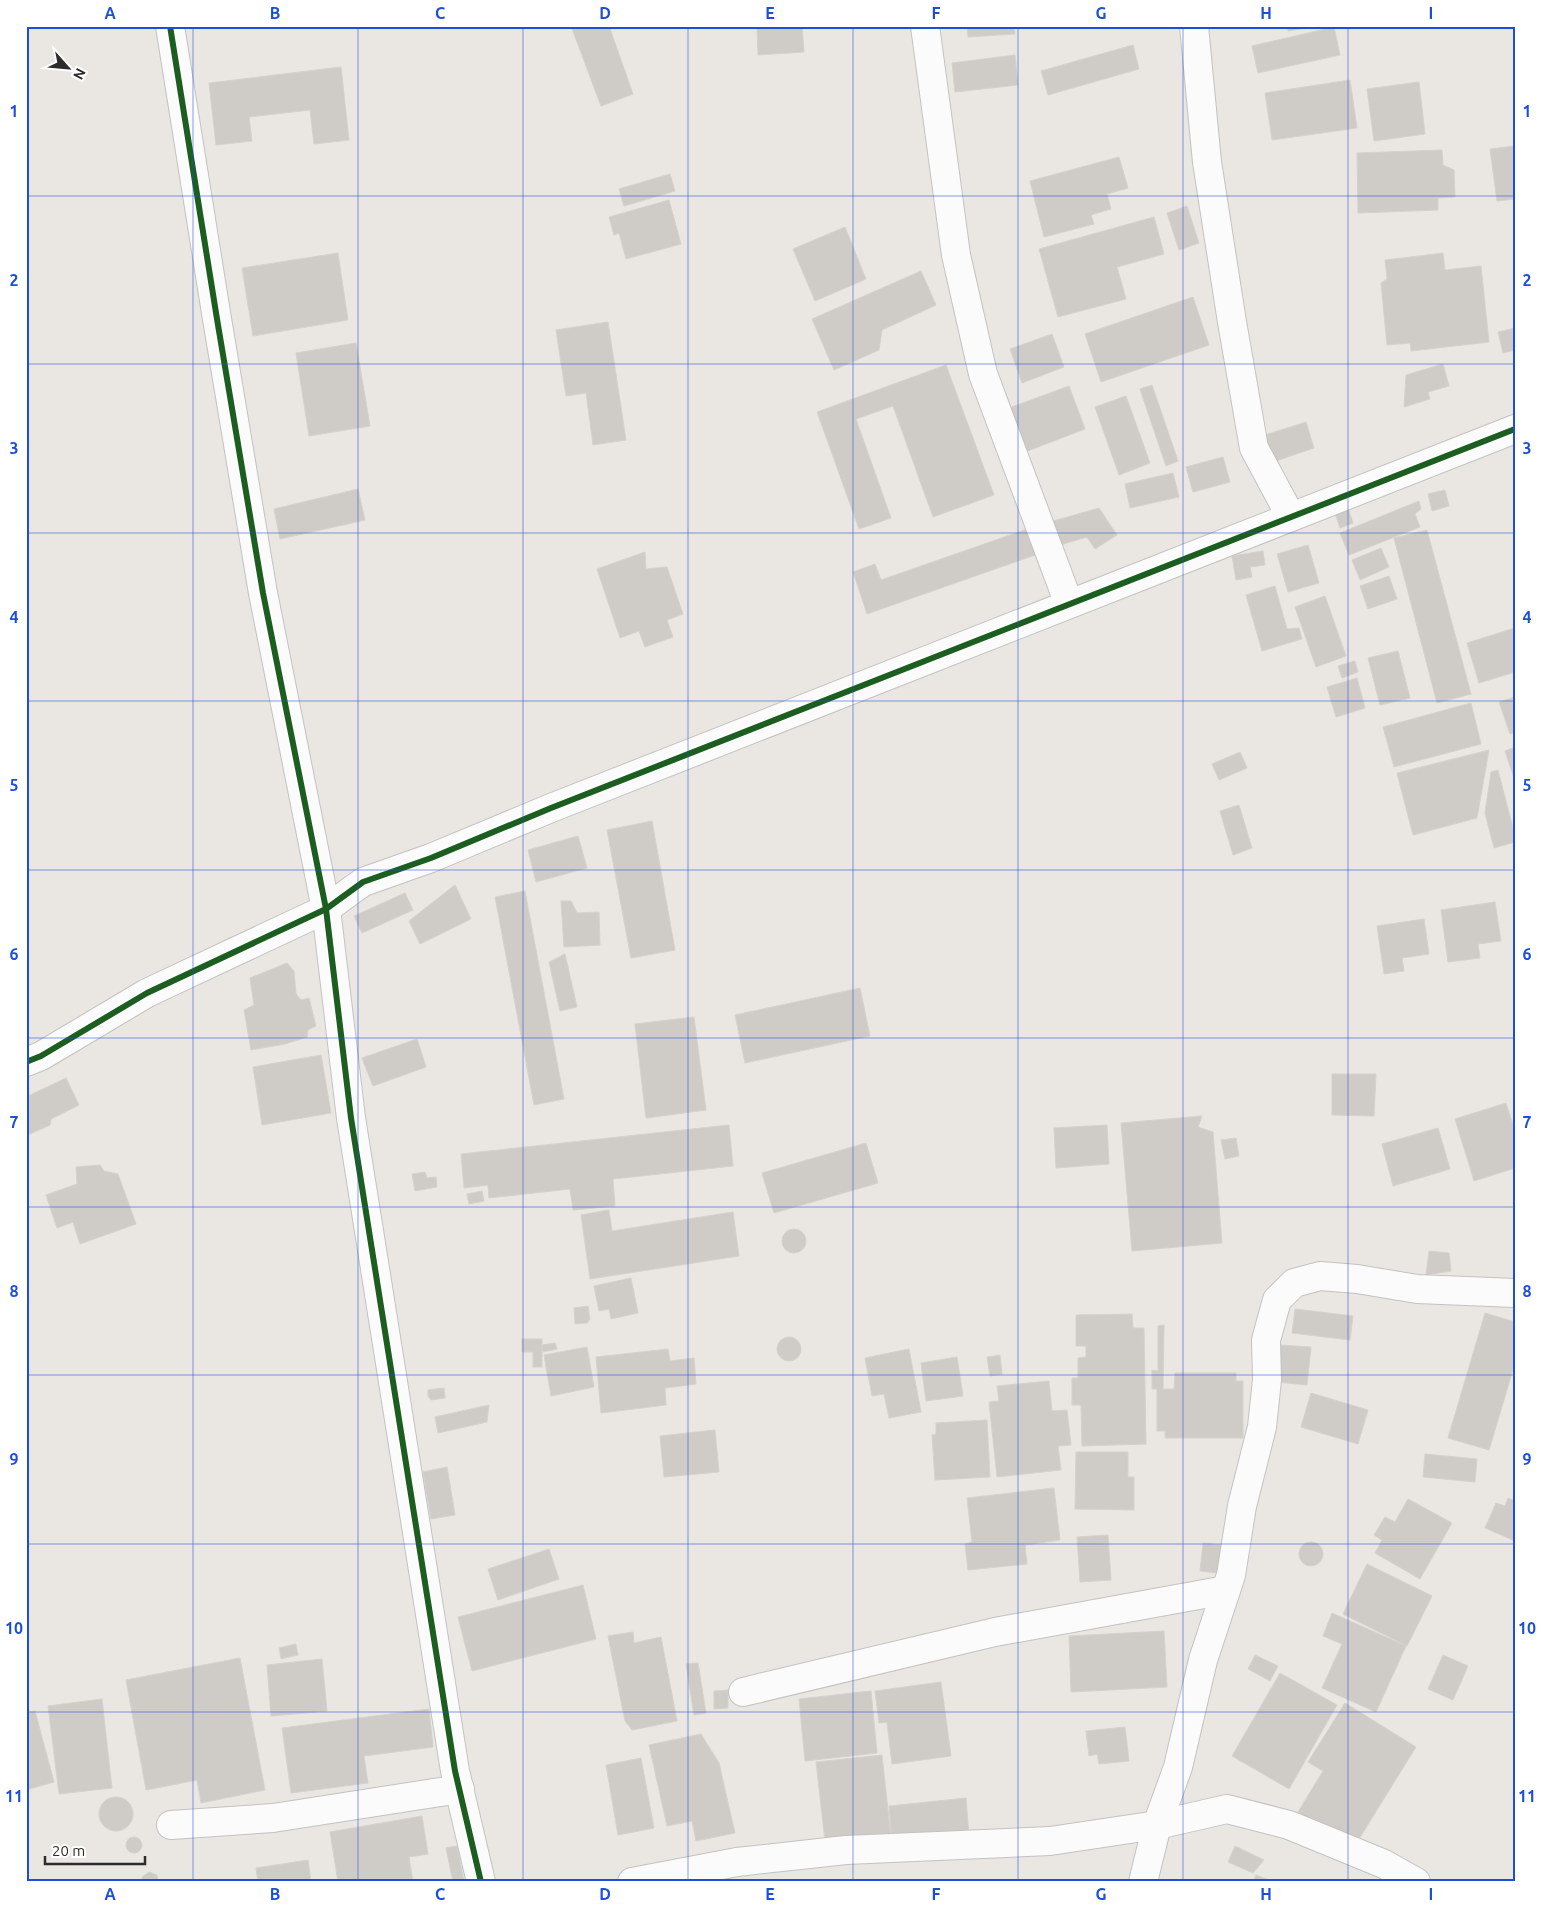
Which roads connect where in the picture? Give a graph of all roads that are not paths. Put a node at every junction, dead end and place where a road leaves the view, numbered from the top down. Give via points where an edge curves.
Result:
1 (170, 26) edge
2 (925, 26) edge
3 (1194, 26) edge
4 (1515, 429) edge
5 (1291, 517) junction
6 (1069, 604) junction
7 (326, 909) junction
8 (26, 1062) edge
9 (1515, 1293) edge
10 (1226, 1590) junction
11 (744, 1692) dead end
12 (460, 1789) junction
13 (171, 1825) dead end
14 (1157, 1825) junction
15 (481, 1882) edge
16 (632, 1882) edge
17 (1143, 1882) edge
18 (1416, 1882) edge

1 - 7 street via 262,583
2 - 6 street via 956,255 983,374
3 - 5 street via 1207,162 1254,448
4 - 5 street
5 - 6 street
6 - 7 street via 431,858 363,882
7 - 8 street via 146,993
7 - 12 street via 352,1118
9 - 10 street via 1416,1289 1320,1276 1294,1283 1277,1300 1266,1340 1267,1380 1262,1427
10 - 11 street via 995,1632
10 - 14 street via 1203,1660 1178,1767
12 - 13 street via 273,1818
12 - 15 street
14 - 16 street via 1050,1841 846,1850 736,1862
14 - 17 street
14 - 18 street via 1227,1809 1290,1825 1384,1864

